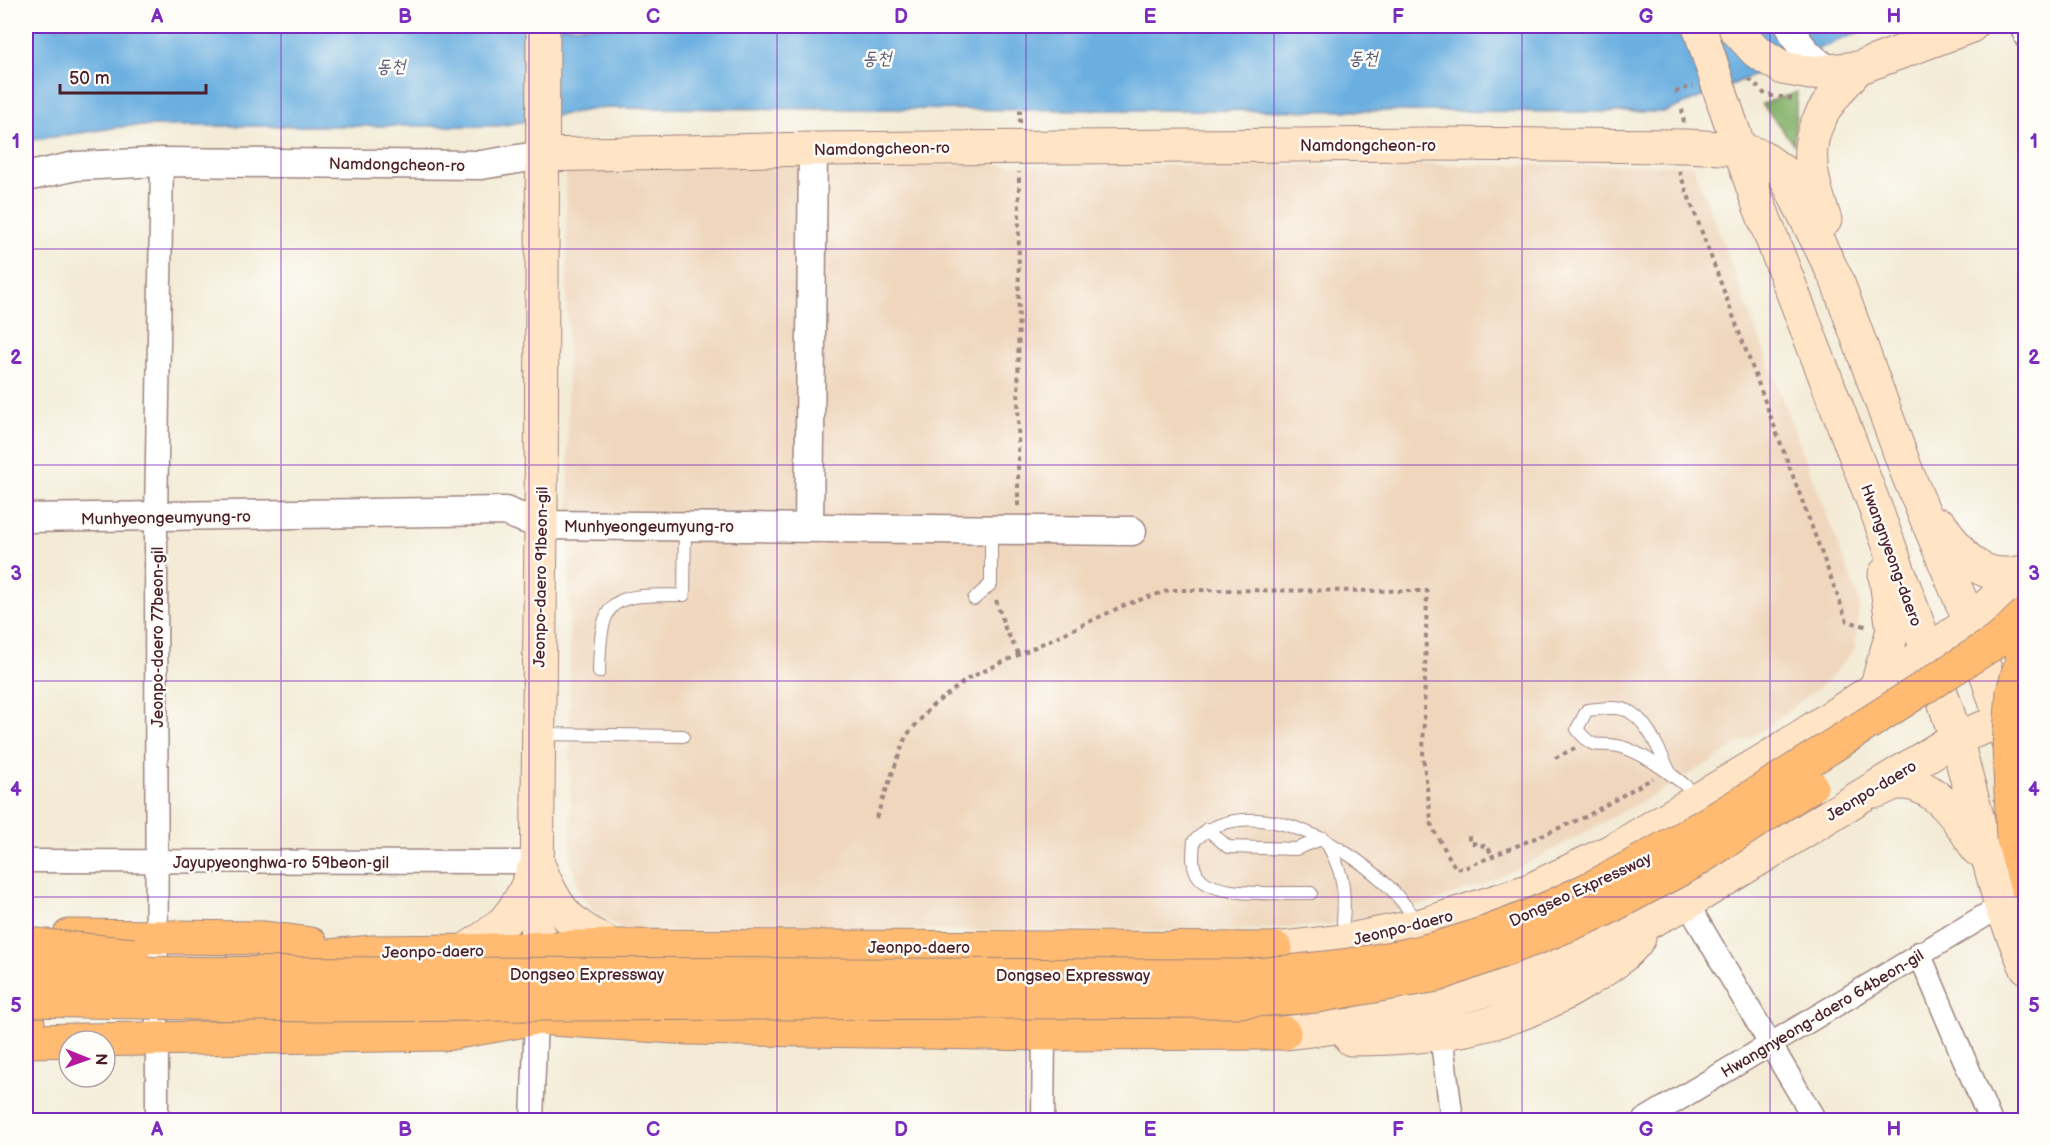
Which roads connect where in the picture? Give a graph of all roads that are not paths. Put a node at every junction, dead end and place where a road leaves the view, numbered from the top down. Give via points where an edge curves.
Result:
1 (543, 26) edge
2 (1699, 26) edge
3 (1733, 26) edge
4 (1790, 26) edge
5 (1971, 26) edge
6 (2021, 26) edge
7 (2025, 38) edge
8 (1822, 67) junction
9 (543, 145) junction
10 (813, 149) junction
11 (1740, 149) junction
12 (162, 162) junction
13 (26, 177) edge
14 (1837, 280) junction
15 (1908, 475) junction
16 (1874, 504) junction
17 (156, 517) junction
18 (26, 518) edge
19 (541, 525) junction
20 (685, 526) junction
21 (809, 527) junction
22 (1005, 530) junction
23 (1132, 531) dead end
24 (2024, 570) edge
25 (974, 599) dead end
26 (2025, 614) edge
27 (1973, 632) junction
28 (2025, 636) edge
29 (2025, 644) edge
30 (1928, 652) junction
31 (599, 672) dead end
32 (2025, 674) edge
33 (1876, 688) junction
34 (2008, 711) edge
35 (539, 734) junction
36 (683, 736) dead end
37 (1956, 738) junction
38 (1668, 771) junction
39 (1701, 798) junction
40 (1852, 800) junction
41 (2025, 807) edge
42 (1207, 829) junction
43 (1323, 838) junction
44 (26, 861) edge
45 (159, 861) junction
46 (537, 862) junction
47 (1992, 874) junction
48 (2025, 885) edge
49 (1311, 893) dead end
50 (1687, 903) junction
51 (2001, 906) junction
52 (1651, 921) junction
53 (1343, 922) dead end
54 (1422, 925) junction
55 (26, 936) edge
56 (26, 944) edge
57 (612, 945) junction
58 (710, 946) junction
59 (159, 947) junction
60 (536, 949) junction
61 (464, 951) junction
62 (1919, 953) junction
63 (26, 957) edge
64 (2025, 967) edge
65 (26, 973) edge
66 (314, 973) junction
67 (26, 1000) edge
68 (312, 1005) junction
69 (26, 1008) edge
70 (536, 1018) junction
71 (26, 1023) edge
72 (158, 1025) junction
73 (690, 1028) junction
74 (1284, 1033) junction
75 (1044, 1034) junction
76 (1441, 1035) junction
77 (26, 1041) edge
78 (1770, 1044) junction
79 (157, 1120) edge
80 (532, 1120) edge
81 (1043, 1120) edge
82 (1452, 1120) edge
83 (1644, 1120) edge
84 (1815, 1120) edge
85 (1990, 1120) edge

1 - 9 main road, Jeonpo-daero 91beon-gil
2 - 11 main road, Hwangnyeong-daero, bridge
3 - 8 main road via 1756,51
4 - 8 street
5 - 8 main road
6 - 7 street
8 - 14 main road via 1823,110 1811,135 1809,160 1812,186 1833,242
9 - 10 main road, Namdongcheon-ro
9 - 12 street, Namdongcheon-ro via 481,165
9 - 19 main road, Jeonpo-daero 91beon-gil
10 - 11 main road, Namdongcheon-ro via 1019,135
10 - 21 street
11 - 14 main road via 1761,156 1783,172
11 - 16 main road, Hwangnyeong-daero
12 - 13 street, Namdongcheon-ro via 76,166
12 - 17 street, Jeonpo-daero 77beon-gil
14 - 15 main road
15 - 24 main road via 1960,553 1984,570 2004,576
15 - 27 main road
16 - 30 main road, Hwangnyeong-daero
16 - 33 main road via 1893,630
17 - 18 street, Munhyeongeumyung-ro
17 - 19 street, Munhyeongeumyung-ro via 505,511
17 - 45 street, Jeonpo-daero 77beon-gil
19 - 20 street, Munhyeongeumyung-ro
19 - 35 main road, Jeonpo-daero 91beon-gil
20 - 21 street, Munhyeongeumyung-ro
20 - 31 lane via 684,595 637,595 622,599 608,611 600,630
21 - 22 street, Munhyeongeumyung-ro
22 - 23 street, Munhyeongeumyung-ro
22 - 25 lane via 991,584
24 - 27 main road, Jeonpo-daero
26 - 66 main road, Dongseo Expressway, bridge via 2000,639 1627,871 1531,916 1437,948 1338,968 1244,976
27 - 28 main road
27 - 30 main road, Jeonpo-daero
27 - 34 main road
29 - 48 main road, bridge via 2013,692 2009,746 2013,839
29 - 68 main road, Dongseo Expressway, bridge via 2016,654 1692,863 1604,910 1437,975 1317,996 1238,1001
30 - 33 main road, Jeonpo-daero
30 - 37 main road, Hwangnyeong-daero
32 - 34 main road, Jeonpo-daero
33 - 39 main road, Jeonpo-daero
34 - 37 main road, Jeonpo-daero
34 - 41 main road
35 - 36 lane
35 - 46 main road, Jeonpo-daero 91beon-gil
37 - 40 main road, Jeonpo-daero
37 - 47 main road, Hwangnyeong-daero
38 - 38 lane via 1648,730 1630,712 1587,710 1577,729 1587,742 1618,746
38 - 39 lane
39 - 54 main road, Jeonpo-daero via 1619,847 1528,891
40 - 47 main road via 1898,783 1923,787 1964,827
40 - 50 main road, Jeonpo-daero
42 - 43 lane via 1231,820 1284,822
42 - 43 lane via 1228,847 1296,849
42 - 49 lane via 1194,841 1193,861 1198,876 1210,886 1228,891
43 - 53 lane via 1338,862 1346,893
43 - 54 lane via 1386,883
44 - 45 street, Jayupyeonghwa-ro 59beon-gil
45 - 46 street, Jayupyeonghwa-ro 59beon-gil
45 - 59 street, Jeonpo-daero 77beon-gil
46 - 57 main road via 552,898 574,925
46 - 60 main road, Jeonpo-daero 91beon-gil
46 - 61 main road via 521,902 497,930
47 - 51 main road, Hwangnyeong-daero
50 - 52 main road, Jeonpo-daero
50 - 78 street
51 - 62 street, Hwangnyeong-daero 64beon-gil
51 - 64 main road, Hwangnyeong-daero
52 - 74 main road, Jeonpo-daero via 1510,984 1352,1025
52 - 76 main road via 1634,945 1570,991 1503,1021
54 - 58 main road, Jeonpo-daero via 1344,941 1276,949
55 - 59 main road
56 - 66 main road, bridge
57 - 58 main road, Jeonpo-daero
57 - 60 main road, Jeonpo-daero
58 - 73 main road via 671,973 671,1009
59 - 61 main road, Jeonpo-daero via 279,961 373,952
59 - 63 main road, Jeonpo-daero
59 - 72 street, Jeonpo-daero 77beon-gil
60 - 61 main road, Jeonpo-daero
60 - 70 main road, Jeonpo-daero 91beon-gil
62 - 78 street, Hwangnyeong-daero 64beon-gil
62 - 85 street
65 - 66 main road, Dongseo Expressway, bridge
67 - 68 main road, Dongseo Expressway, bridge
68 - 71 main road, bridge
69 - 72 main road
70 - 72 main road
70 - 73 main road
70 - 80 street
72 - 77 main road
72 - 79 street, Jeonpo-daero 77beon-gil
73 - 75 main road
74 - 75 main road
74 - 76 main road via 1332,1039
75 - 81 street
76 - 82 street
78 - 83 street, Hwangnyeong-daero 64beon-gil
78 - 84 street

